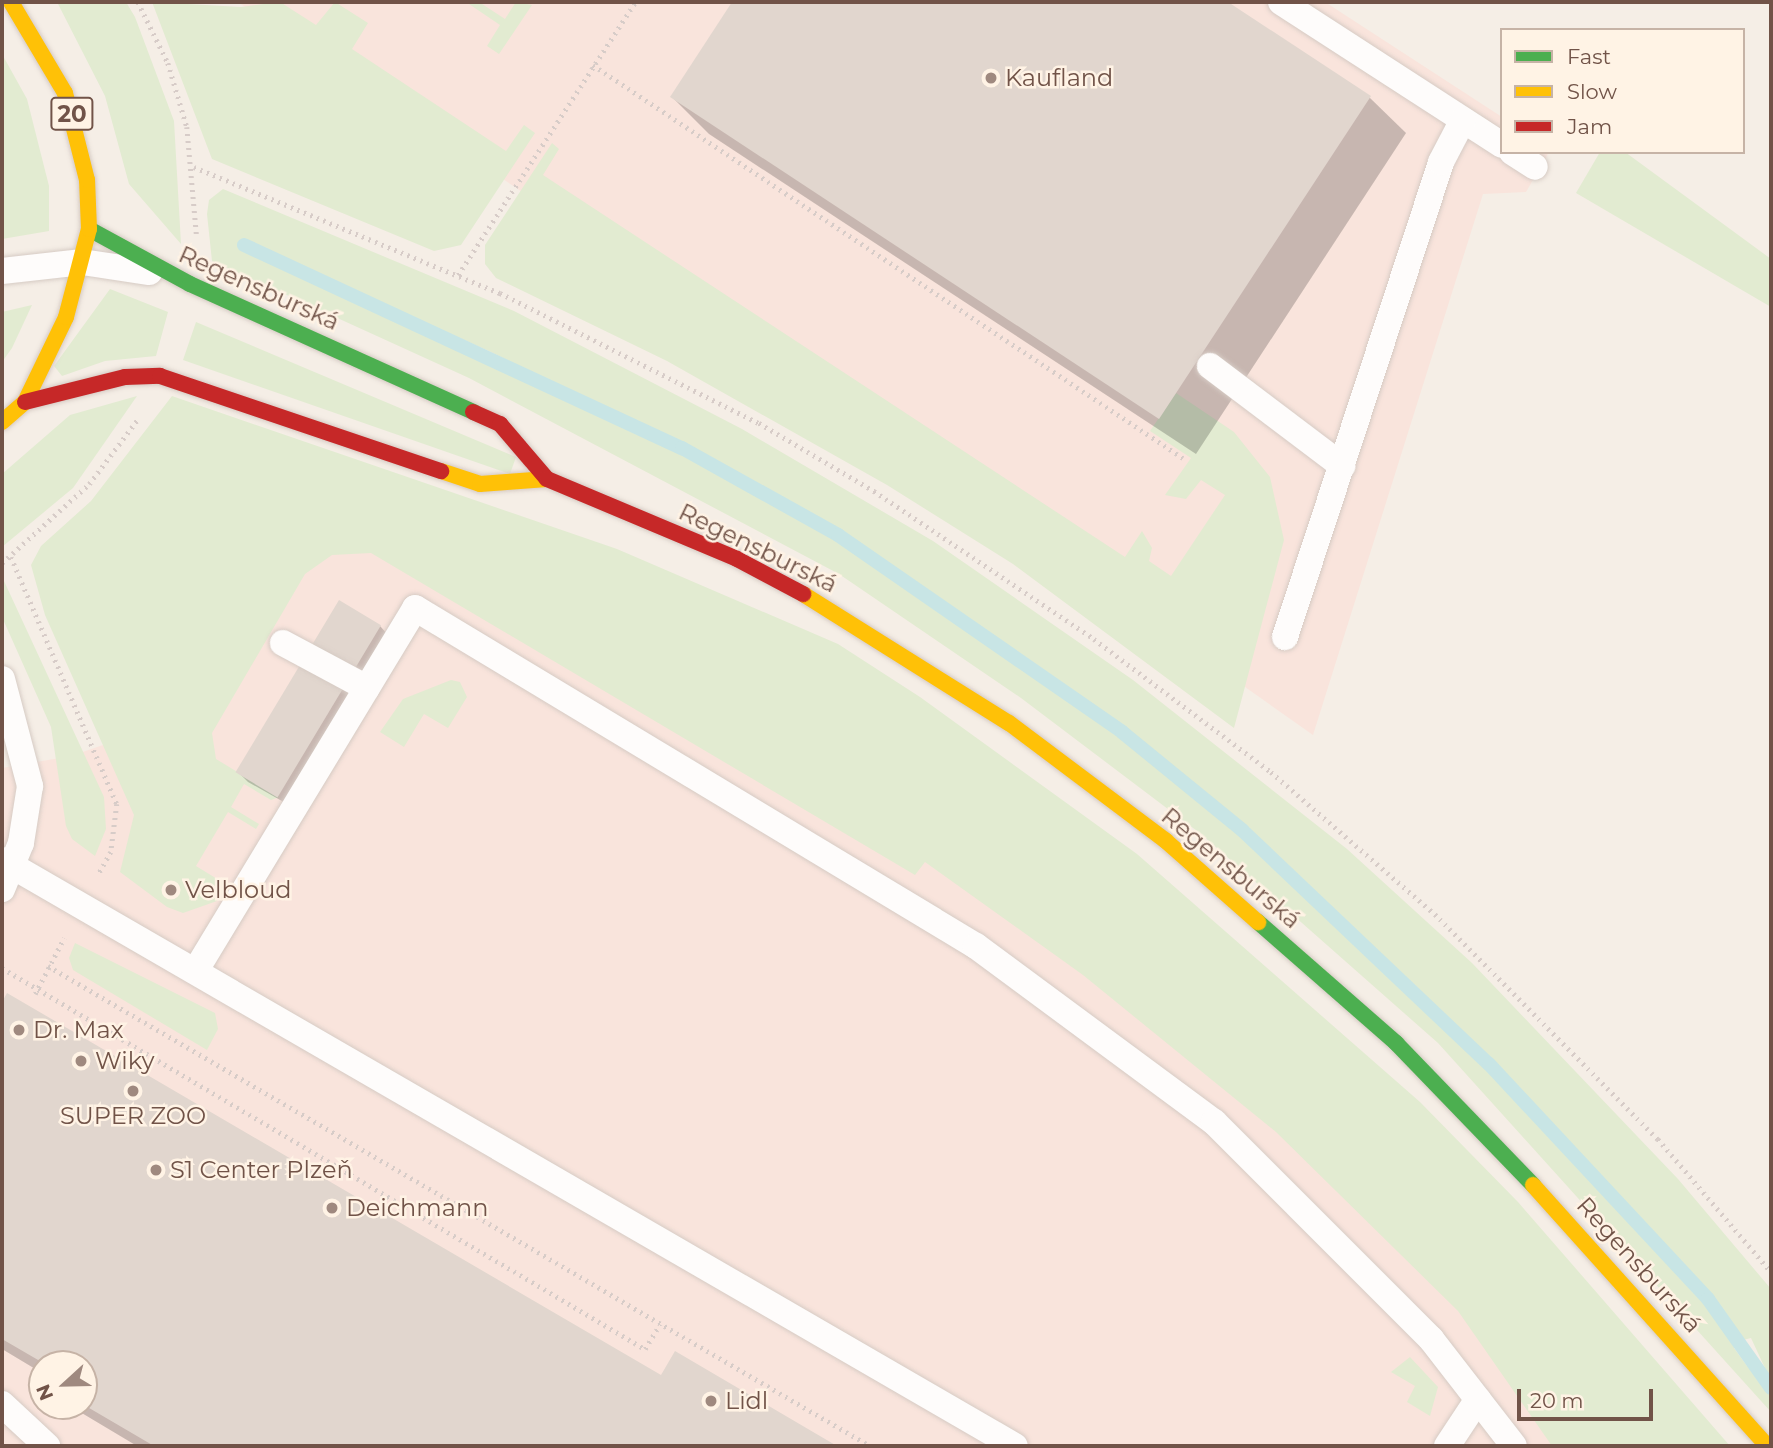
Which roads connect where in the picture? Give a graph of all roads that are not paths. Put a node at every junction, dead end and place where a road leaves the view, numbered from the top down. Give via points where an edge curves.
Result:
1 (10, 2) edge
2 (1281, 2) edge
3 (1463, 120) junction
4 (1500, 144) edge
5 (1516, 154) edge
6 (1535, 167) dead end
7 (89, 229) junction
8 (82, 262) junction
9 (2, 271) edge
10 (190, 285) junction
11 (1210, 366) dead end
12 (25, 402) junction
13 (2, 422) edge
14 (1342, 466) junction
15 (547, 479) junction
16 (1285, 637) dead end
17 (283, 643) dead end
18 (2, 679) edge
19 (367, 688) junction
20 (8, 707) edge
21 (8, 862) edge
22 (2, 889) edge
23 (196, 970) junction
24 (1478, 1399) junction
25 (2, 1404) edge
26 (47, 1446) edge
27 (1015, 1446) edge
28 (1447, 1446) edge
29 (1514, 1446) edge
30 (1767, 1446) edge

1 - 7 main road, 20 via 65,93 87,180
2 - 3 lane
3 - 4 lane
3 - 14 lane via 1441,162
5 - 6 lane
7 - 8 main road, 20
7 - 10 main road, Regensburská
8 - 9 lane
8 - 10 lane via 121,265
8 - 12 main road, 20 via 66,317
10 - 15 main road, Regensburská via 500,424
11 - 14 lane
12 - 13 main road, 20
12 - 15 main road, Regensburská via 125,377 160,376 481,484
14 - 16 lane
15 - 30 main road, Regensburská via 725,554 834,611 1009,723 1166,841 1335,988 1506,1151
17 - 19 lane
18 - 20 lane
19 - 23 lane
19 - 24 lane via 415,608 976,946 1214,1122 1431,1339
20 - 21 lane via 30,786
21 - 22 lane
21 - 23 lane
23 - 27 lane
24 - 28 lane
24 - 29 lane
25 - 26 lane

